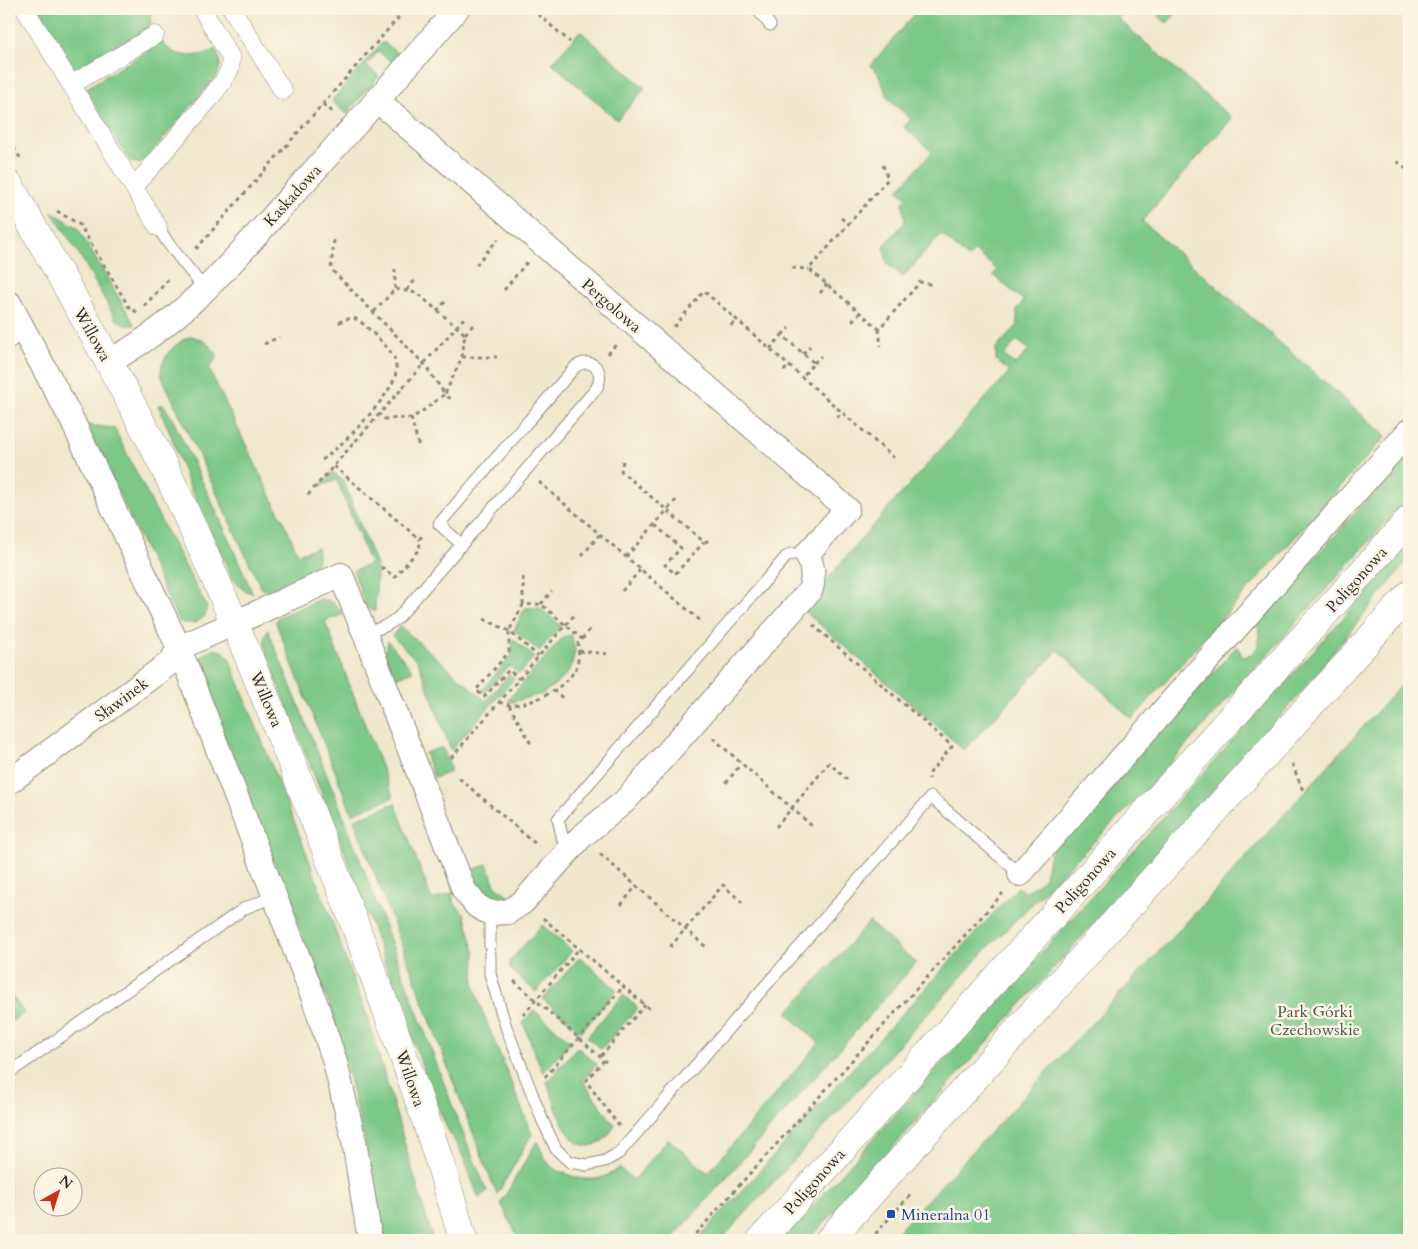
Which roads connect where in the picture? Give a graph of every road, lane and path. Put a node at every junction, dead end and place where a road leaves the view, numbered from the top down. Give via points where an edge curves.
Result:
1 (26, 9) edge
2 (202, 9) edge
3 (232, 9) edge
4 (406, 9) edge
5 (457, 9) edge
6 (532, 9) edge
7 (757, 9) edge
8 (770, 25) dead end
9 (156, 36) dead end
10 (570, 42) dead end
11 (71, 85) junction
12 (283, 91) dead end
13 (377, 100) junction
14 (9, 141) edge
15 (1397, 161) dead end
16 (882, 165) dead end
17 (1409, 165) edge
18 (16, 174) edge
19 (134, 187) junction
20 (52, 208) dead end
21 (841, 218) dead end
22 (849, 224) junction
23 (158, 227) joint
24 (499, 238) dead end
25 (334, 240) dead end
26 (532, 256) dead end
27 (183, 263) junction
28 (395, 264) dead end
29 (476, 265) dead end
30 (792, 268) dead end
31 (809, 269) junction
32 (416, 279) dead end
33 (827, 284) junction
34 (934, 285) dead end
35 (394, 289) junction
36 (205, 290) junction
37 (504, 290) dead end
38 (406, 291) junction
39 (820, 293) dead end
40 (446, 301) dead end
41 (9, 303) edge
42 (437, 311) junction
43 (374, 312) junction
44 (860, 313) junction
45 (464, 317) dead end
46 (736, 319) junction
47 (852, 321) dead end
48 (338, 323) dead end
49 (474, 325) dead end
50 (730, 326) dead end
51 (456, 327) junction
52 (673, 328) dead end
53 (789, 328) dead end
54 (879, 329) junction
55 (465, 334) junction
56 (782, 335) junction
57 (279, 337) dead end
58 (17, 338) edge
59 (264, 344) dead end
60 (810, 346) dead end
61 (881, 346) dead end
62 (770, 349) junction
63 (803, 354) junction
64 (821, 356) dead end
65 (462, 357) junction
66 (497, 357) dead end
67 (108, 362) junction
68 (814, 363) junction
69 (424, 364) junction
70 (788, 365) junction
71 (784, 371) dead end
72 (802, 377) junction
73 (445, 394) junction
74 (453, 401) dead end
75 (841, 412) junction
76 (379, 414) junction
77 (411, 418) junction
78 (836, 418) dead end
79 (1409, 430) edge
80 (419, 447) dead end
81 (894, 458) dead end
82 (322, 460) dead end
83 (623, 461) dead end
84 (334, 466) junction
85 (526, 470) junction
86 (308, 495) dead end
87 (676, 500) dead end
88 (667, 510) junction
89 (1409, 520) edge
90 (439, 524) junction
91 (655, 525) junction
92 (600, 534) junction
93 (419, 539) junction
94 (711, 540) dead end
95 (704, 542) junction
96 (461, 544) junction
97 (807, 554) junction
98 (582, 556) dead end
99 (626, 557) junction
100 (381, 566) dead end
101 (641, 570) junction
102 (523, 575) dead end
103 (552, 591) dead end
104 (622, 591) dead end
105 (1409, 595) edge
106 (541, 604) junction
107 (523, 605) junction
108 (793, 609) junction
109 (576, 613) dead end
110 (484, 619) dead end
111 (234, 622) junction
112 (566, 625) junction
113 (592, 627) dead end
114 (509, 631) junction
115 (365, 634) junction
116 (716, 635) junction
117 (582, 639) junction
118 (179, 648) junction
119 (579, 651) junction
120 (610, 654) dead end
121 (538, 656) junction
122 (519, 679) junction
123 (553, 690) junction
124 (565, 700) dead end
125 (499, 702) junction
126 (509, 705) junction
127 (709, 735) dead end
128 (531, 744) dead end
129 (451, 758) dead end
130 (1292, 763) dead end
131 (741, 764) junction
132 (459, 778) dead end
133 (9, 782) edge
134 (850, 782) dead end
135 (726, 783) dead end
136 (1304, 793) dead end
137 (931, 797) junction
138 (791, 807) junction
139 (812, 826) dead end
140 (776, 827) dead end
141 (568, 851) junction
142 (1020, 874) junction
143 (637, 885) junction
144 (275, 899) junction
145 (523, 902) junction
146 (744, 904) dead end
147 (621, 905) dead end
148 (490, 912) junction
149 (685, 928) junction
150 (670, 947) dead end
151 (706, 947) dead end
152 (579, 949) junction
153 (490, 966) junction
154 (623, 987) junction
155 (536, 1000) junction
156 (645, 1005) junction
157 (651, 1010) dead end
158 (519, 1020) dead end
159 (580, 1037) junction
160 (601, 1056) junction
161 (9, 1073) edge
162 (543, 1079) dead end
163 (619, 1127) dead end
164 (910, 1195) dead end
165 (370, 1240) edge
166 (463, 1240) edge
167 (690, 1240) edge
168 (761, 1240) edge
169 (829, 1240) edge
170 (870, 1240) edge

1 - 11 street
2 - 19 street via 231,58 230,69 208,101
3 - 12 street
4 - 27 path
5 - 13 street, Kaskadowa
6 - 10 path
7 - 8 lane
9 - 11 street
11 - 19 street
13 - 36 street, Kaskadowa
13 - 97 street, Pergolowa via 848,509
14 - 18 path
15 - 17 path via 1406,168
16 - 22 path via 888,179
18 - 67 main road, Willowa
19 - 23 street
20 - 27 path via 80,225 129,307 137,313
21 - 22 path
22 - 31 path
23 - 27 lane
24 - 29 path
25 - 43 path via 331,269
26 - 37 path
27 - 36 lane
28 - 35 path
30 - 31 path
31 - 33 path
32 - 38 path
33 - 39 path
33 - 44 path
34 - 54 path via 920,282
35 - 38 path
35 - 43 path
36 - 67 street, Kaskadowa via 151,336
38 - 42 path via 417,293
40 - 42 path
41 - 58 street
42 - 51 path
43 - 69 path
44 - 47 path
44 - 54 path
45 - 51 path
46 - 50 path
46 - 52 path via 704,291
46 - 62 path
48 - 82 path via 348,318 364,324 394,356 396,372 387,394
49 - 55 path
51 - 55 path
51 - 69 path
53 - 56 path
54 - 61 path
55 - 65 path
56 - 62 path
56 - 63 path
57 - 59 path
58 - 118 street via 71,418
60 - 63 path
62 - 70 path
63 - 68 path
64 - 68 path
65 - 66 path
65 - 73 path
67 - 111 main road, Willowa via 153,444
68 - 72 path
69 - 73 path
69 - 76 path
70 - 71 path
70 - 72 path
72 - 75 path
73 - 74 path
73 - 77 path
75 - 78 path
75 - 81 path
76 - 77 path via 385,419
76 - 84 path
77 - 80 path
79 - 142 street
83 - 88 path via 621,471
84 - 86 path
84 - 93 path
85 - 90 lane via 596,389 601,377 592,365 576,366
85 - 92 path
85 - 96 lane
87 - 88 path
88 - 91 path
88 - 95 path
89 - 168 main road, Poligonowa
90 - 93 path
90 - 96 lane
91 - 95 path via 681,548 665,565 675,574
91 - 99 path
92 - 98 path
92 - 99 path
93 - 100 path via 420,548 395,577
94 - 95 path
96 - 115 lane via 398,618
97 - 108 street via 812,570 811,589
97 - 116 lane via 786,557
99 - 101 path
101 - 104 path
101 - 116 path
102 - 107 path
103 - 106 path
105 - 169 main road
106 - 107 path
106 - 112 path
107 - 114 path
108 - 137 path via 952,746 929,774
108 - 141 street via 624,801
109 - 112 path
110 - 114 path
111 - 115 street, Sławinek via 341,575
111 - 118 street, Sławinek
111 - 166 main road, Willowa via 298,777 390,1018
112 - 117 path
112 - 121 path
113 - 117 path
114 - 121 path
114 - 122 path via 509,652 476,690 484,697 509,670
115 - 148 street via 464,890 477,906
116 - 141 lane via 558,819
117 - 119 path via 578,643
118 - 133 street, Sławinek via 171,662
118 - 144 street
119 - 120 path
119 - 123 path via 575,669 564,683
121 - 122 path
122 - 125 path
123 - 124 path
123 - 126 path via 544,696
125 - 126 path
125 - 129 path
126 - 128 path
127 - 131 path
130 - 136 path
131 - 135 path
131 - 138 path
132 - 141 path
134 - 138 path via 829,763
137 - 142 lane
137 - 153 lane via 619,1153 605,1161 587,1165 570,1162 556,1149 506,1028
138 - 139 path
138 - 140 path
141 - 143 path
141 - 145 street
142 - 167 path
143 - 147 path
143 - 149 path
144 - 161 lane via 245,908
144 - 165 street via 335,1062 354,1142
145 - 148 street via 508,912
145 - 152 path
146 - 149 path via 723,886
148 - 153 lane
149 - 150 path
149 - 151 path
152 - 154 path
152 - 155 path
153 - 155 path via 503,972
154 - 156 path
154 - 159 path
155 - 158 path
155 - 159 path
156 - 157 path
156 - 160 path
159 - 160 path
159 - 162 path
160 - 163 path via 605,1061 586,1081
164 - 170 path

